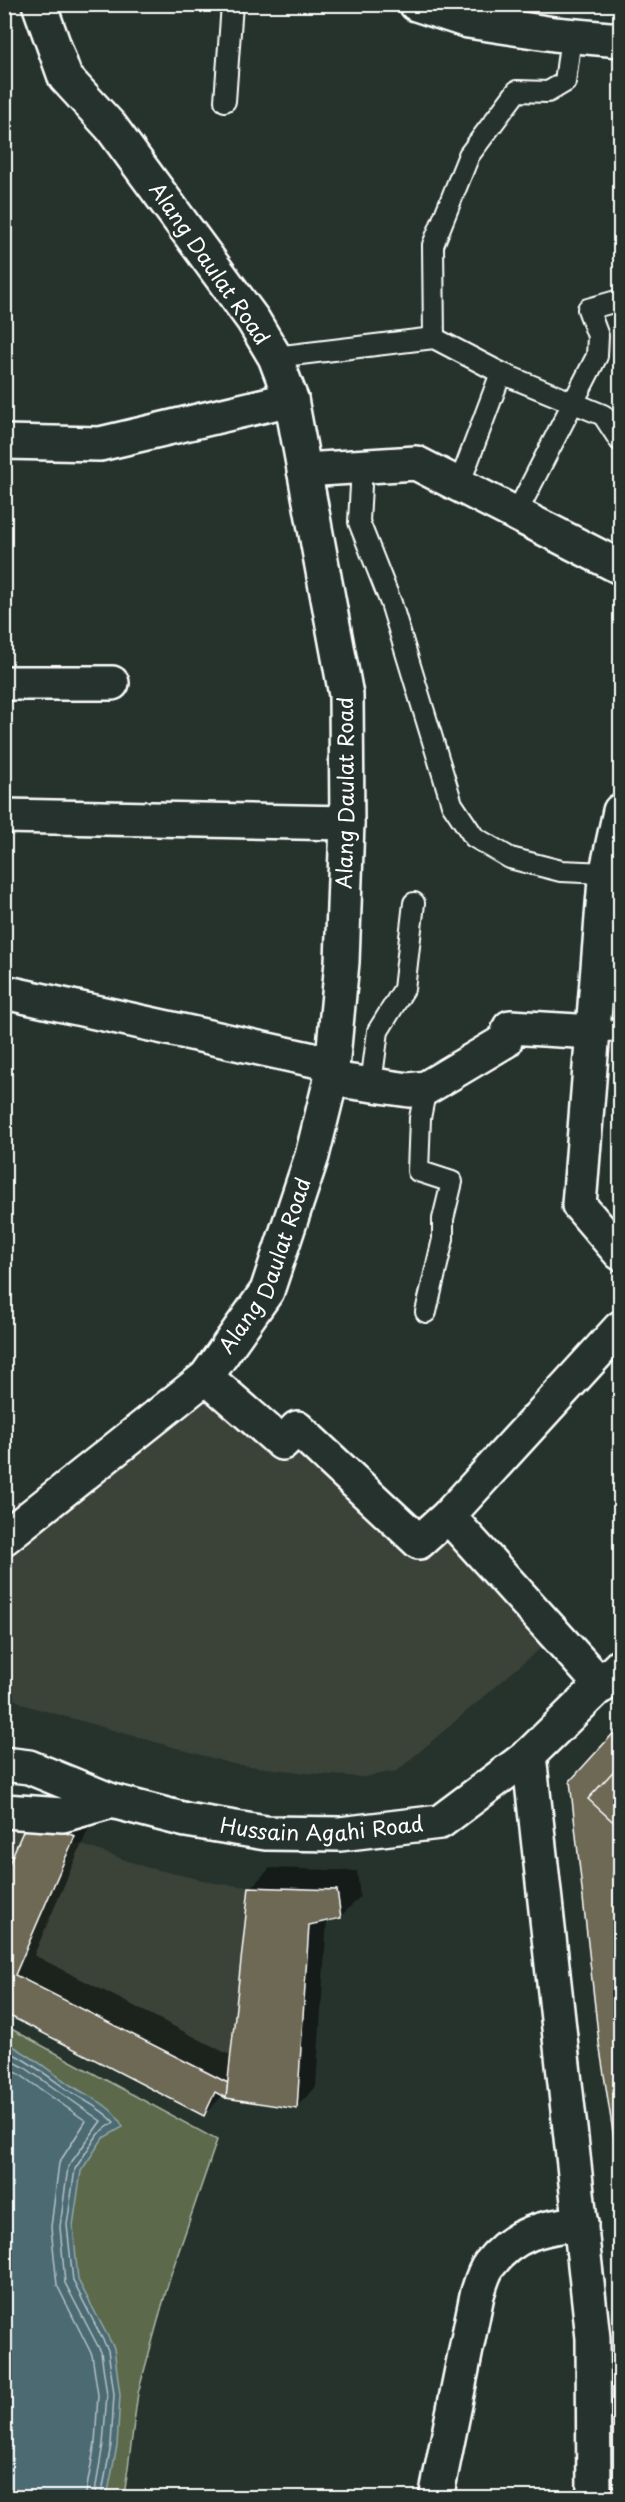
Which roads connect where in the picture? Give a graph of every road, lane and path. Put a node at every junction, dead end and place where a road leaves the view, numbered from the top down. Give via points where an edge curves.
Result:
1 (39, 4) edge
2 (232, 4) edge
3 (416, 4) edge
4 (571, 36) junction
5 (621, 40) edge
6 (225, 101) dead end
7 (621, 300) edge
8 (434, 338) junction
9 (275, 357) junction
10 (501, 373) junction
11 (291, 399) junction
12 (575, 401) junction
13 (621, 441) edge
14 (4, 442) edge
15 (362, 467) junction
16 (304, 470) junction
17 (459, 485) junction
18 (516, 514) junction
19 (621, 567) edge
20 (4, 683) edge
21 (112, 684) dead end
22 (621, 811) edge
23 (4, 816) edge
24 (346, 823) junction
25 (606, 873) junction
26 (414, 903) dead end
27 (4, 992) edge
28 (607, 1031) edge
29 (332, 1071) junction
30 (371, 1084) junction
31 (426, 1088) junction
32 (621, 1253) edge
33 (426, 1312) dead end
34 (621, 1328) edge
35 (206, 1377) junction
36 (448, 1516) junction
37 (4, 1538) edge
38 (611, 1676) edge
39 (529, 1755) junction
40 (8, 1762) edge
41 (112, 1801) junction
42 (4, 1811) edge
43 (581, 2223) junction
44 (436, 2498) edge
45 (594, 2498) edge

1 - 9 street, Alang Daulat Road via 65,77 111,127 253,320
2 - 6 lane
3 - 4 street via 468,21
4 - 5 street
4 - 8 lane via 565,82 548,92 517,91 469,155 434,245
7 - 12 lane via 588,309 598,336 597,356
8 - 9 lane
8 - 10 lane
9 - 11 street, Alang Daulat Road
10 - 12 lane
10 - 17 lane
11 - 14 street via 100,444
11 - 16 street, Alang Daulat Road
12 - 13 lane via 603,415
12 - 18 lane
15 - 16 street
15 - 17 street via 416,464
15 - 25 lane via 359,522 391,603 452,804 474,837 510,858 561,871
16 - 24 street, Alang Daulat Road via 346,695
17 - 18 street
18 - 19 street
20 - 21 street
22 - 25 street
23 - 24 street
24 - 29 street, Alang Daulat Road via 342,962
25 - 28 street
26 - 30 lane via 404,989 378,1030
27 - 29 street
28 - 31 street via 510,1027 505,1041
28 - 32 street via 579,1205
29 - 30 street
29 - 35 street, Alang Daulat Road via 312,1156 267,1291
30 - 31 street via 409,1090
31 - 33 lane via 420,1118 418,1170 452,1182
34 - 36 street
35 - 36 street via 282,1443 297,1428 419,1542
35 - 37 street, Alang Daulat Road
36 - 38 street
38 - 39 street, Hussain Agahi Road
39 - 41 street, Hussain Agahi Road via 440,1822 340,1834 266,1833 186,1820
39 - 43 street
40 - 41 street, Hussain Agahi Road via 30,1767
41 - 42 street via 63,1815
43 - 44 street via 543,2227 513,2242 488,2266 477,2295
43 - 45 street via 593,2338

